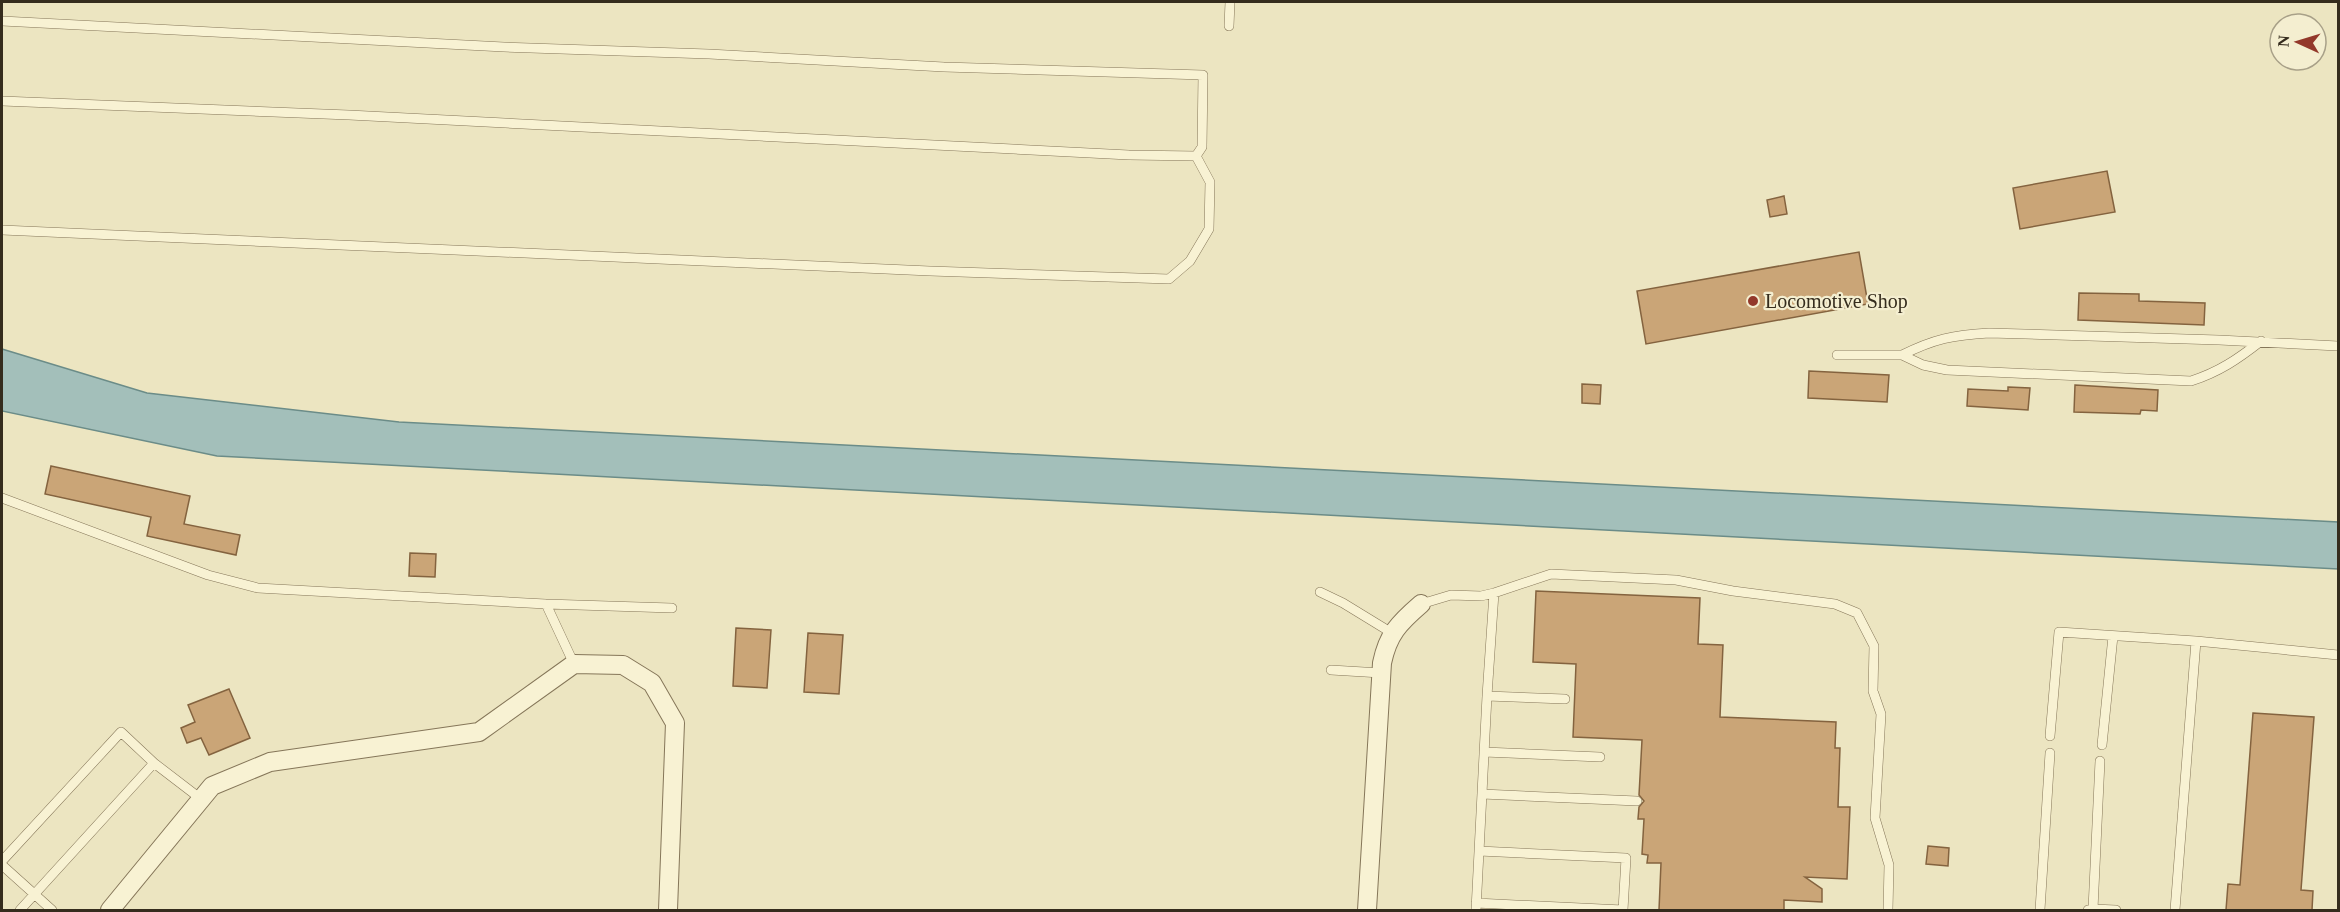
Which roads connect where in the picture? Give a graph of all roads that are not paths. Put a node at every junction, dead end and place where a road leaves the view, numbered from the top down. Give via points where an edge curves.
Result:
1 (1230, 2) edge
2 (2, 21) edge
3 (1229, 26) dead end
4 (2, 101) edge
5 (1196, 156) junction
6 (2, 230) edge
7 (2261, 341) junction
8 (2338, 346) edge
9 (1837, 354) dead end
10 (1902, 355) junction
11 (2, 498) edge
12 (1320, 592) dead end
13 (1494, 593) junction
14 (546, 604) junction
15 (1421, 604) joint
16 (672, 608) dead end
17 (1392, 633) junction
18 (2113, 636) junction
19 (2196, 641) junction
20 (2338, 655) edge
21 (574, 664) junction
22 (1331, 670) dead end
23 (1381, 673) junction
24 (1487, 696) junction
25 (1565, 699) dead end
26 (2050, 736) dead end
27 (2102, 745) dead end
28 (1484, 752) junction
29 (2050, 753) dead end
30 (1600, 757) dead end
31 (2100, 761) dead end
32 (154, 763) junction
33 (1482, 794) junction
34 (201, 800) junction
35 (1637, 801) dead end
36 (1479, 851) junction
37 (2, 863) edge
38 (33, 894) junction
39 (1476, 907) edge
40 (20, 910) edge
41 (52, 910) edge
42 (110, 910) edge
43 (668, 910) edge
44 (1367, 910) edge
45 (1623, 910) edge
46 (1888, 910) edge
47 (2040, 910) edge
48 (2090, 910) edge
49 (2116, 910) edge
50 (2175, 910) edge

1 - 3 lane
2 - 5 lane via 504,47 1203,75 1202,147
4 - 5 lane
5 - 6 lane via 1210,182 1209,229 1190,261 1169,279
7 - 8 lane
7 - 10 lane via 1989,333 1954,335 1927,342
7 - 10 lane via 2214,374 2191,381 1947,370
9 - 10 lane
11 - 14 lane via 208,575 258,588
12 - 17 lane
13 - 15 lane via 1451,596
13 - 24 lane
13 - 46 lane via 1551,574 1676,580 1835,604 1857,613 1874,646 1873,691 1881,714 1875,818 1889,864
14 - 16 lane
14 - 21 lane
15 - 17 street
17 - 23 street
18 - 19 lane
18 - 26 lane via 2059,632
18 - 27 lane
19 - 20 lane
19 - 50 lane
21 - 34 street via 479,732 270,762 212,786
21 - 43 street via 623,665 652,683 675,723
22 - 23 lane
23 - 44 street
24 - 25 lane
24 - 28 lane
28 - 30 lane
28 - 33 lane
29 - 47 lane
31 - 48 lane
32 - 34 lane
32 - 37 lane via 121,732
32 - 38 lane
33 - 35 lane
33 - 36 lane
34 - 42 street
36 - 39 lane
36 - 45 lane via 1626,858
37 - 38 lane
38 - 40 lane
38 - 41 lane
39 - 45 lane
48 - 49 lane

